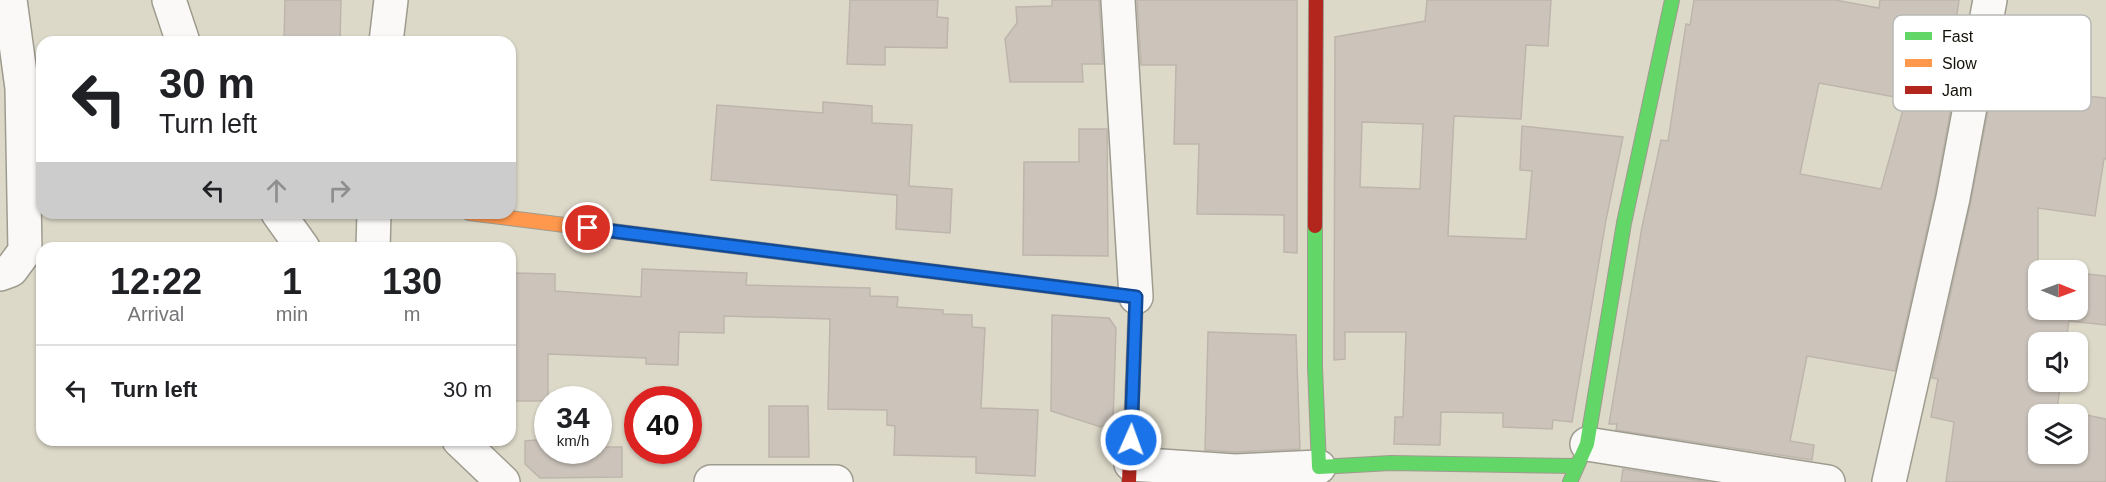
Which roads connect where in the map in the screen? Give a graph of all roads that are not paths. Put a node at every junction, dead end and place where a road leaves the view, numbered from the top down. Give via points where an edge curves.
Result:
1 (10, 0) edge
2 (170, 0) edge
3 (391, 0) edge
4 (1118, 0) edge
5 (1316, 0) edge
6 (1672, 0) edge
7 (1990, 0) edge
8 (1987, 15) edge
9 (181, 36) edge
10 (387, 36) edge
11 (1969, 111) edge
12 (282, 219) edge
13 (374, 219) edge
14 (516, 219) edge
15 (299, 242) edge
16 (373, 242) edge
17 (0, 274) edge
18 (1136, 297) junction
19 (465, 446) edge
20 (1581, 455) junction
21 (1319, 467) junction
22 (1130, 473) edge
23 (503, 482) edge
24 (711, 482) edge
25 (836, 482) edge
26 (1570, 482) edge
27 (1828, 482) edge
28 (1889, 482) edge

1 - 17 street via 22,88 25,251 11,270
2 - 9 street
3 - 10 street
4 - 18 street
5 - 21 street via 1315,366
6 - 20 street via 1624,223
7 - 8 street
11 - 28 street
12 - 15 street
13 - 16 street
14 - 18 street
18 - 22 street
19 - 23 street
20 - 21 street
20 - 26 street
20 - 27 street
21 - 22 street
24 - 25 street

